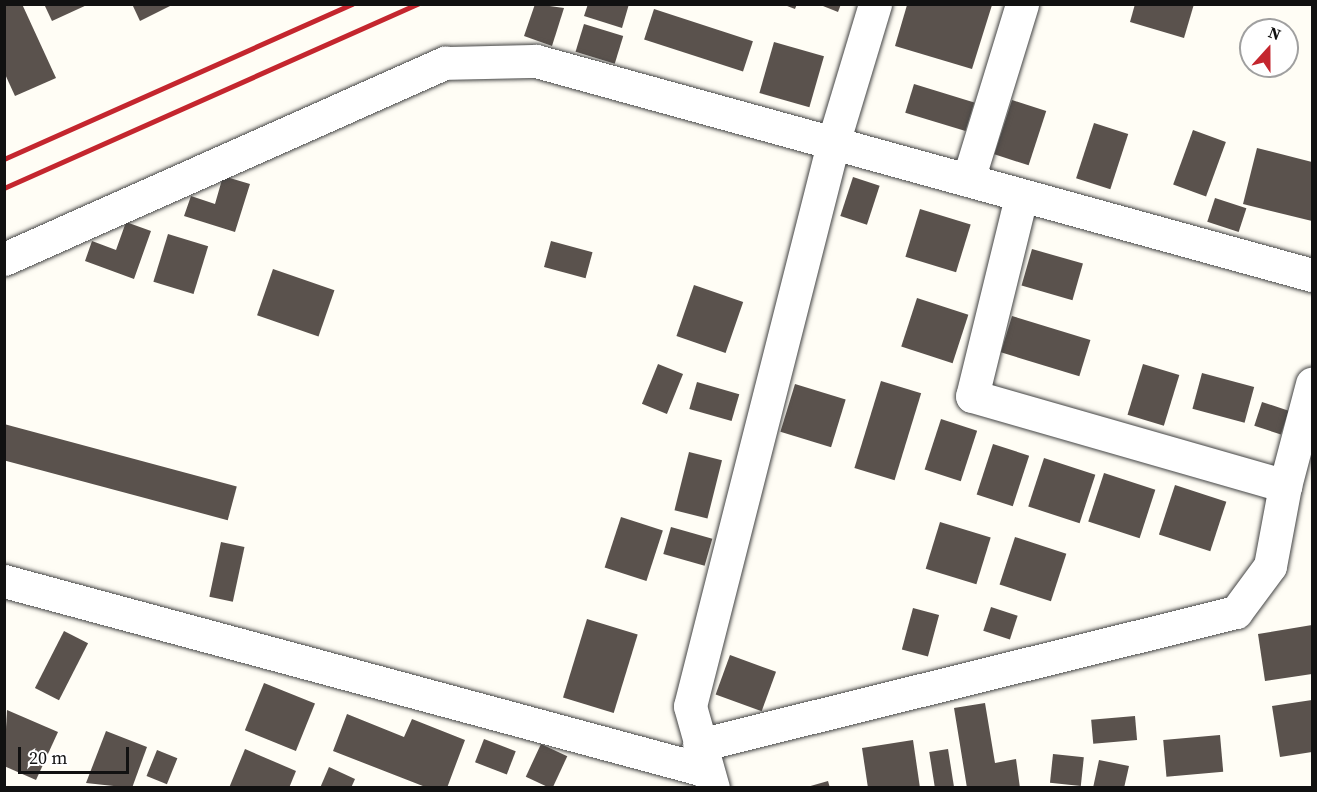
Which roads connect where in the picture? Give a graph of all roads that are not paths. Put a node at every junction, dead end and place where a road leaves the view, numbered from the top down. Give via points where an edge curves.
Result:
1 (875, 4) edge
2 (1022, 4) edge
3 (834, 140) junction
4 (968, 180) junction
5 (1021, 197) junction
6 (4, 259) edge
7 (1312, 275) edge
8 (1312, 384) edge
9 (1285, 486) junction
10 (4, 580) edge
11 (705, 767) edge

1 - 3 street
2 - 4 street
3 - 4 street
3 - 6 street via 536,61 445,63
3 - 11 street via 690,706
4 - 5 street
5 - 7 street
5 - 9 street via 972,396
8 - 9 street
9 - 11 street via 1270,566 1236,612
10 - 11 street

